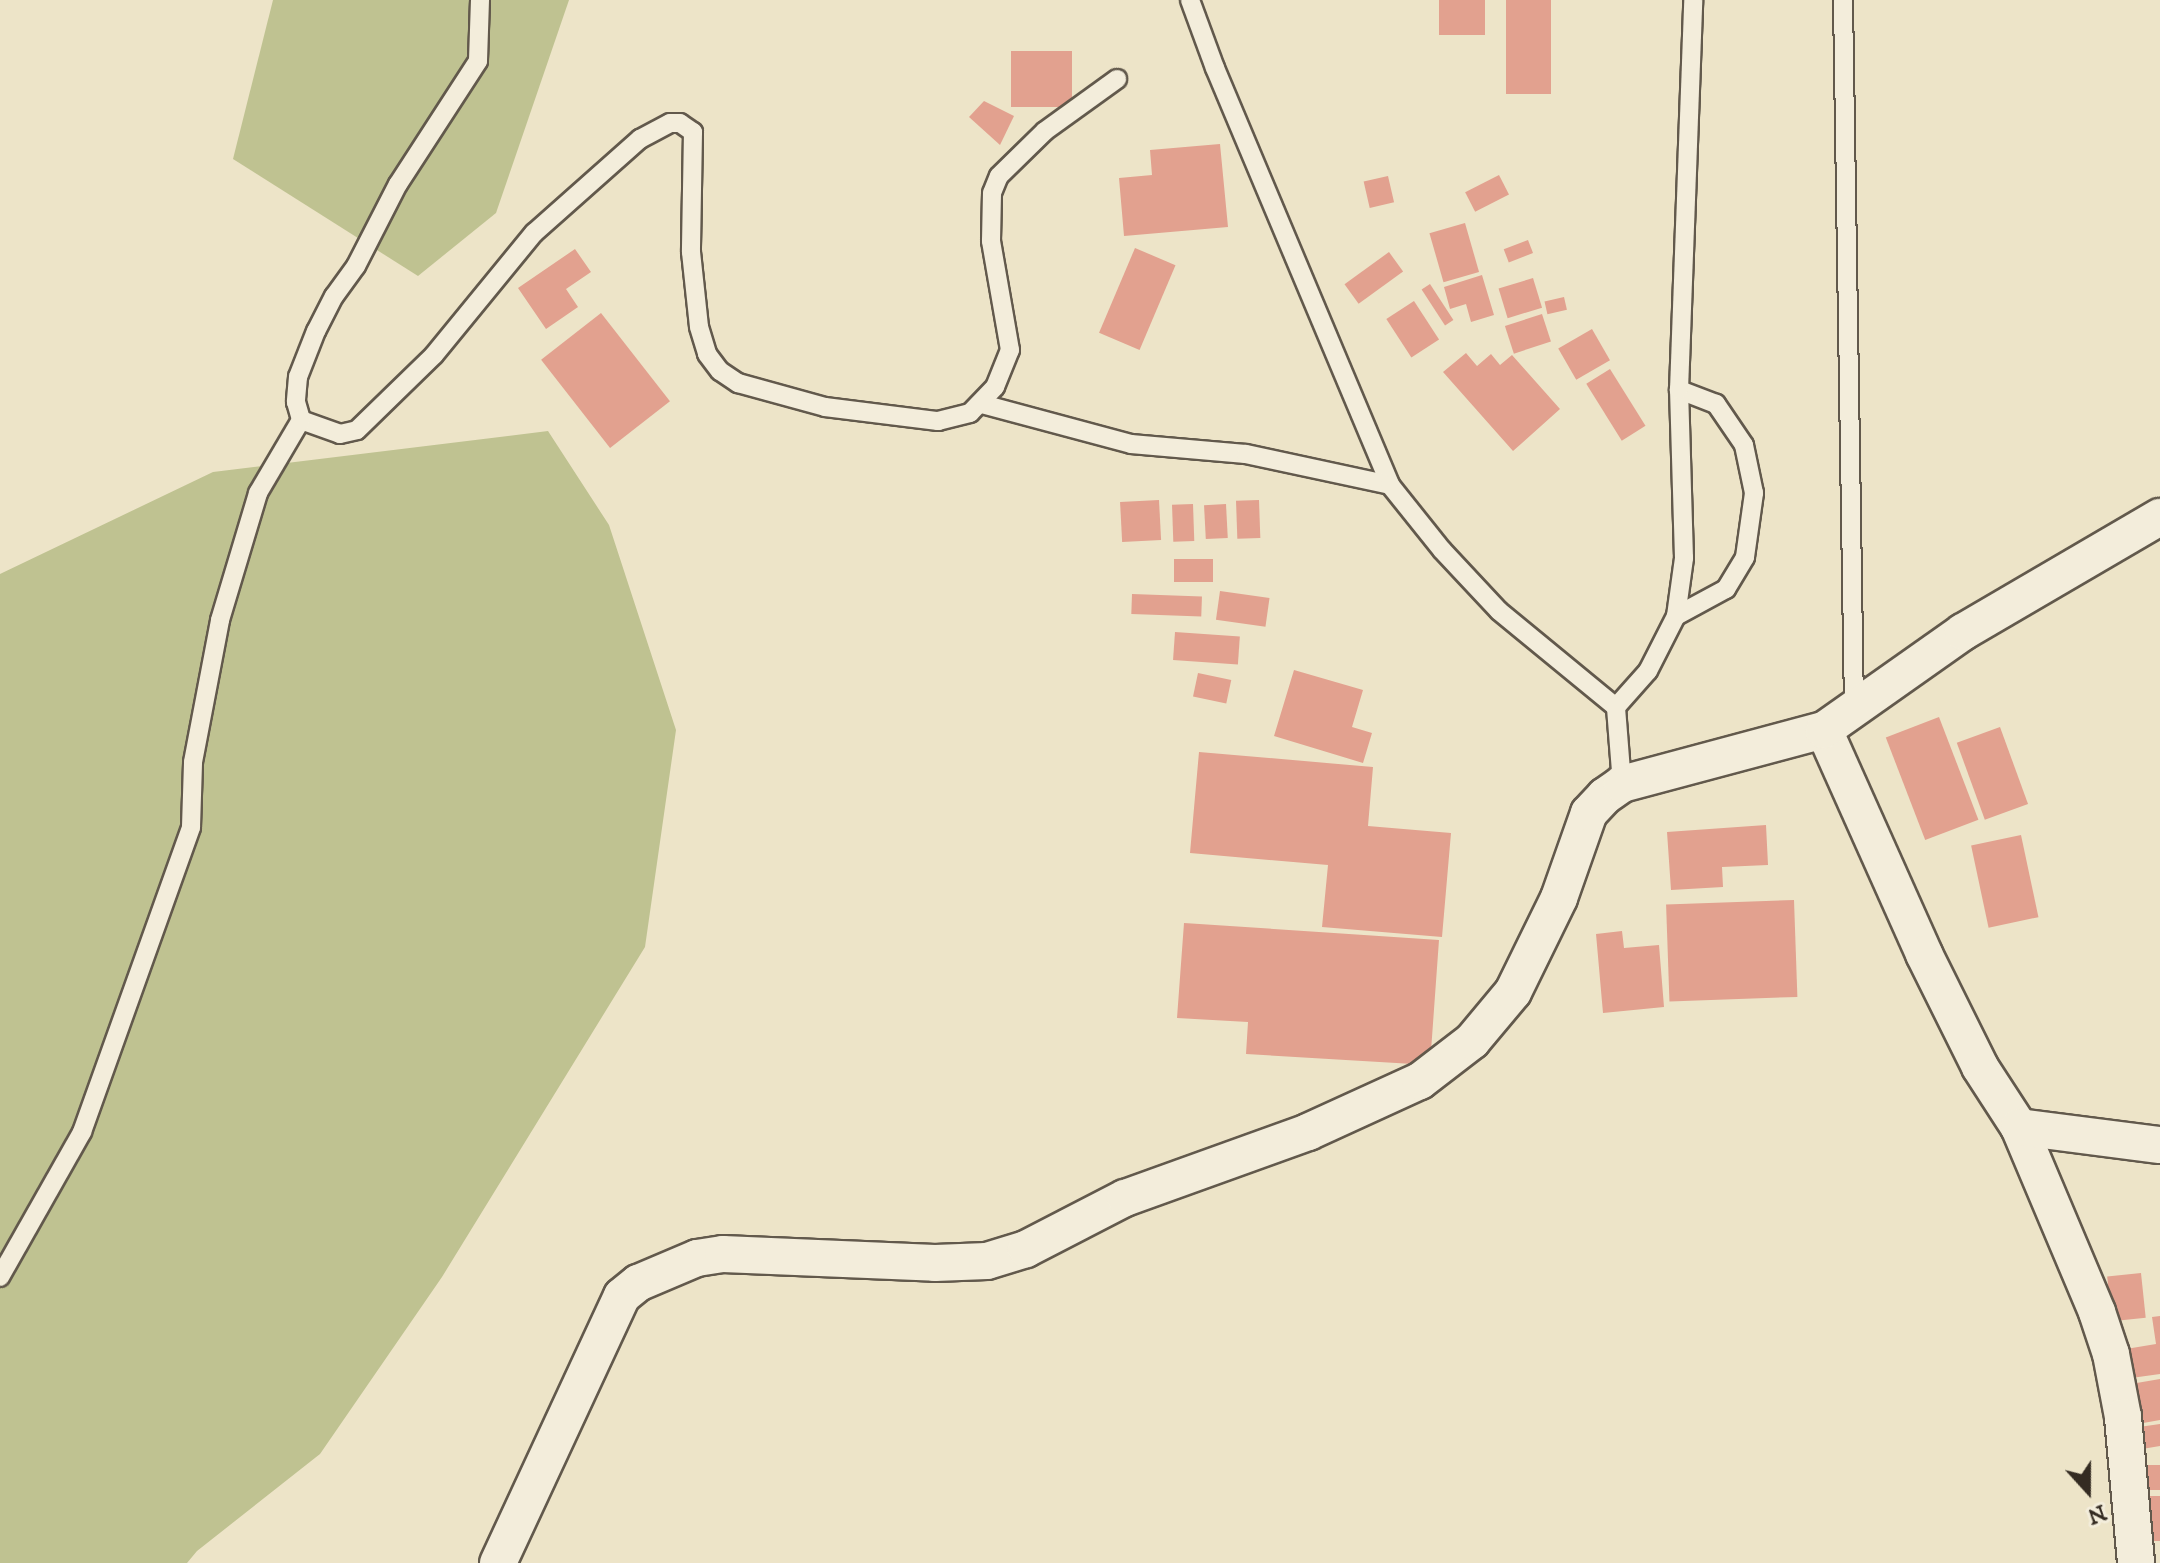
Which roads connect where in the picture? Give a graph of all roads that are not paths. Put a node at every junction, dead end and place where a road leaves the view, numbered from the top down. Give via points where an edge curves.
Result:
1 (480, 0) edge
2 (1190, 0) edge
3 (1693, 0) edge
4 (1843, 0) edge
5 (1117, 79) dead end
6 (1679, 390) junction
7 (982, 404) junction
8 (301, 420) junction
9 (1390, 485) junction
10 (2160, 517) edge
11 (1676, 616) junction
12 (1616, 707) junction
13 (1854, 709) junction
14 (1824, 730) junction
15 (1622, 784) junction
16 (2019, 1127) junction
17 (2160, 1145) edge
18 (0, 1277) edge
19 (498, 1563) edge
20 (2136, 1563) edge

1 - 8 lane via 478,61 398,184 316,331 298,377
2 - 9 lane
3 - 6 lane
4 - 13 lane
5 - 7 lane via 1008,164 992,193 991,241 1010,350
6 - 11 lane via 1684,558
6 - 11 lane via 1716,404 1744,445 1754,493 1745,557 1726,589
7 - 8 lane via 957,418 938,421 889,417 825,407 738,383 720,371 707,354 699,327 691,252 693,132 670,123 640,139 534,233 434,355 357,430 340,434
7 - 9 lane via 1131,444 1246,454
8 - 18 lane via 258,493 220,620 193,762 191,827 82,1132
9 - 12 lane via 1499,611
10 - 13 street via 1963,632
11 - 12 lane via 1648,671
12 - 15 lane
13 - 14 street
14 - 15 street
14 - 16 street via 1924,954 1980,1067
15 - 19 street via 1589,813 1559,898 1513,992 1472,1041 1420,1081 1308,1132 1125,1198 1026,1249 987,1261 723,1254 697,1258 638,1283 622,1296
16 - 17 street
16 - 20 street via 2111,1354 2123,1417

